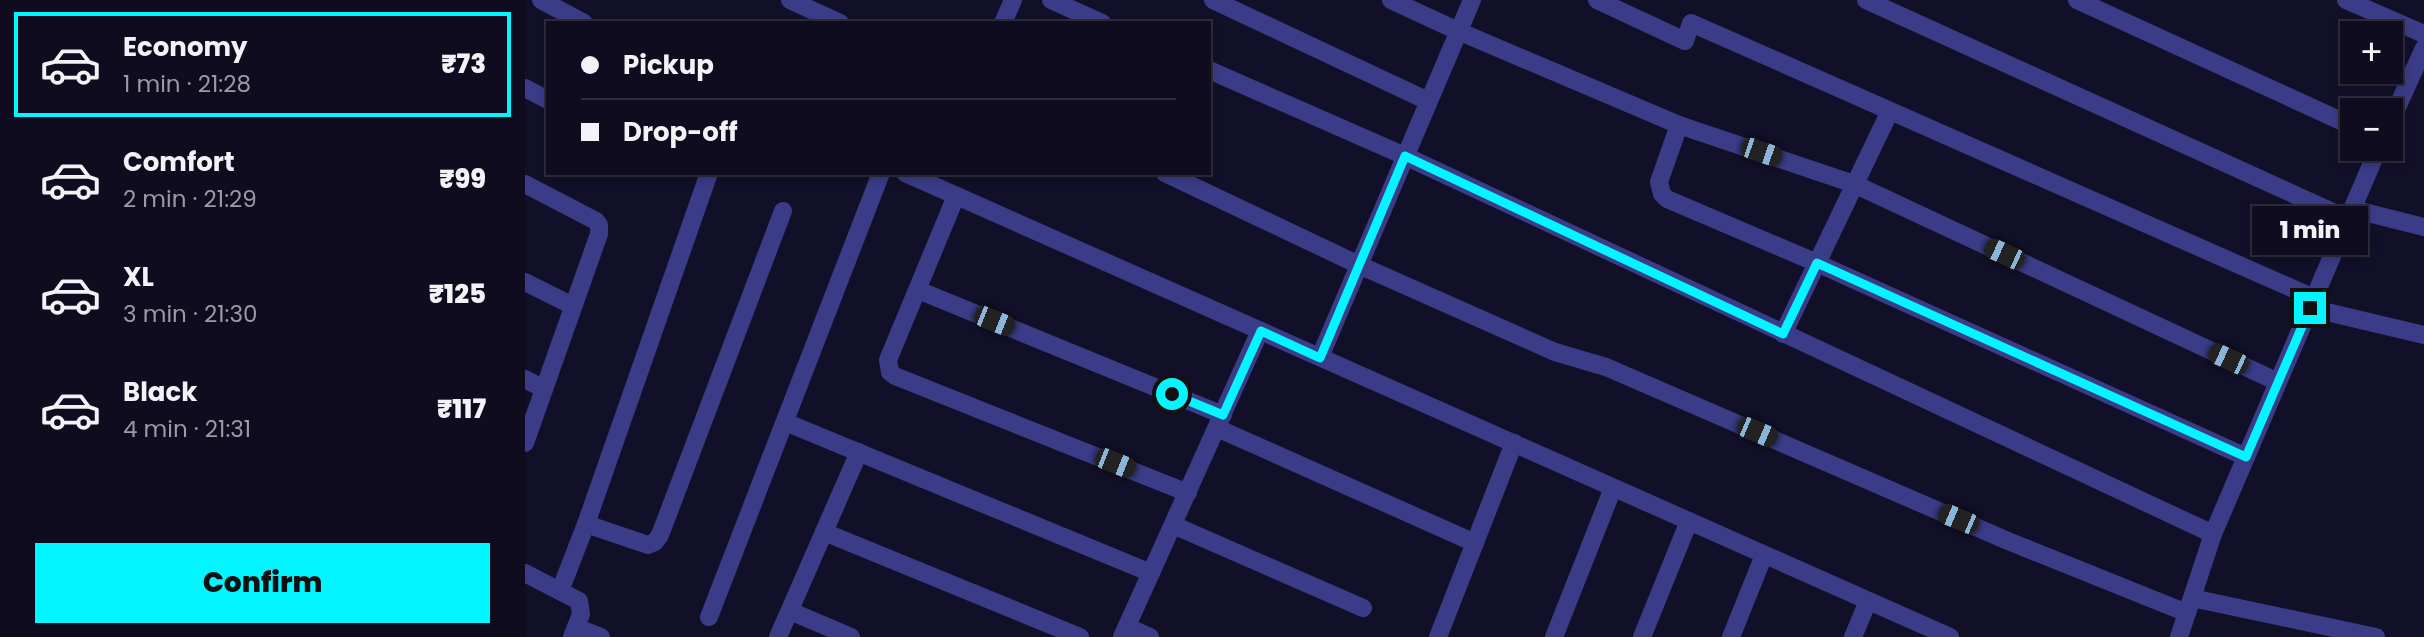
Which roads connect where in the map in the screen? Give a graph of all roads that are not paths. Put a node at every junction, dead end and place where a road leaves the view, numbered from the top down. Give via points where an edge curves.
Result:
1 (541, 0) edge
2 (790, 0) edge
3 (1013, 0) edge
4 (1051, 0) edge
5 (1213, 0) edge
6 (1391, 0) edge
7 (1472, 0) edge
8 (1597, 0) edge
9 (1866, 0) edge
10 (2077, 0) edge
11 (2346, 0) edge
12 (579, 21) edge
13 (836, 21) edge
14 (1004, 21) edge
15 (1098, 21) edge
16 (1458, 31) junction
17 (2424, 34) edge
18 (2424, 48) edge
19 (1211, 71) edge
20 (525, 88) edge
21 (2401, 98) edge
22 (546, 99) edge
23 (1428, 102) junction
24 (1890, 111) junction
25 (2340, 121) edge
26 (1679, 125) junction
27 (1405, 156) junction
28 (2373, 161) edge
29 (708, 175) edge
30 (880, 175) edge
31 (915, 175) edge
32 (1169, 175) edge
33 (934, 179) edge
34 (525, 184) edge
35 (1854, 184) junction
36 (956, 196) junction
37 (783, 211) dead end
38 (2350, 214) junction
39 (2424, 227) edge
40 (1817, 263) junction
41 (1359, 265) junction
42 (525, 282) edge
43 (918, 289) junction
44 (2312, 303) junction
45 (573, 306) junction
46 (1261, 331) junction
47 (1783, 334) junction
48 (2424, 335) edge
49 (1320, 358) junction
50 (525, 379) edge
51 (2278, 382) junction
52 (544, 389) junction
53 (1220, 421) junction
54 (785, 422) junction
55 (525, 443) edge
56 (1514, 443) junction
57 (859, 452) junction
58 (2246, 457) junction
59 (1613, 488) junction
60 (1188, 492) junction
61 (1689, 521) junction
62 (586, 524) junction
63 (1173, 525) junction
64 (824, 532) junction
65 (2213, 534) junction
66 (1475, 543) junction
67 (1764, 555) junction
68 (525, 573) edge
69 (1151, 573) junction
70 (560, 591) junction
71 (1868, 601) junction
72 (2189, 606) junction
73 (1363, 608) dead end
74 (790, 611) junction
75 (709, 617) dead end
76 (574, 632) edge
77 (1125, 632) edge
78 (1942, 635) edge
79 (601, 637) edge
80 (778, 637) edge
81 (851, 637) edge
82 (1080, 637) edge
83 (1150, 637) edge
84 (1438, 637) edge
85 (1554, 637) edge
86 (1642, 637) edge
87 (1731, 637) edge
88 (1853, 637) edge
89 (2179, 637) edge
90 (2376, 637) edge

1 - 12 street
2 - 13 street
3 - 14 street
4 - 15 street
5 - 23 street
6 - 16 street
7 - 16 street
8 - 24 street via 1685,41 1691,23
9 - 38 street
10 - 25 street
11 - 17 street
16 - 23 street
16 - 26 street
18 - 21 street
19 - 27 street
20 - 22 street
23 - 27 street
24 - 35 street
24 - 44 street
26 - 35 street
26 - 40 street via 1660,182 1667,199
27 - 41 street
27 - 47 street
28 - 38 street
29 - 62 street
30 - 54 street
31 - 33 street
32 - 41 street
33 - 36 street
34 - 45 street via 599,225
35 - 40 street
35 - 51 street
36 - 43 street
36 - 46 street
37 - 62 street via 660,536 648,545
38 - 39 street
38 - 44 street
40 - 47 street
40 - 58 street
41 - 49 street
41 - 72 street via 2008,541
42 - 45 street
43 - 53 street
43 - 60 street via 888,360 895,376
44 - 48 street
44 - 51 street
45 - 52 street
46 - 49 street
46 - 53 street
47 - 65 street
49 - 56 street
50 - 52 street
51 - 58 street
52 - 55 street
53 - 60 street
53 - 66 street
54 - 57 street
54 - 75 street
56 - 59 street
56 - 66 street
57 - 64 street
57 - 69 street
58 - 65 street
59 - 61 street
59 - 85 street
60 - 63 street
61 - 67 street
61 - 86 street
62 - 70 street
63 - 69 street
63 - 73 street
64 - 74 street
64 - 82 street
65 - 72 street
66 - 84 street
67 - 71 street
67 - 87 street
68 - 70 street
69 - 77 street
70 - 76 street via 579,601 581,614
71 - 78 street
71 - 88 street
72 - 89 street
72 - 90 street
74 - 80 street
74 - 81 street
76 - 79 street
77 - 83 street

